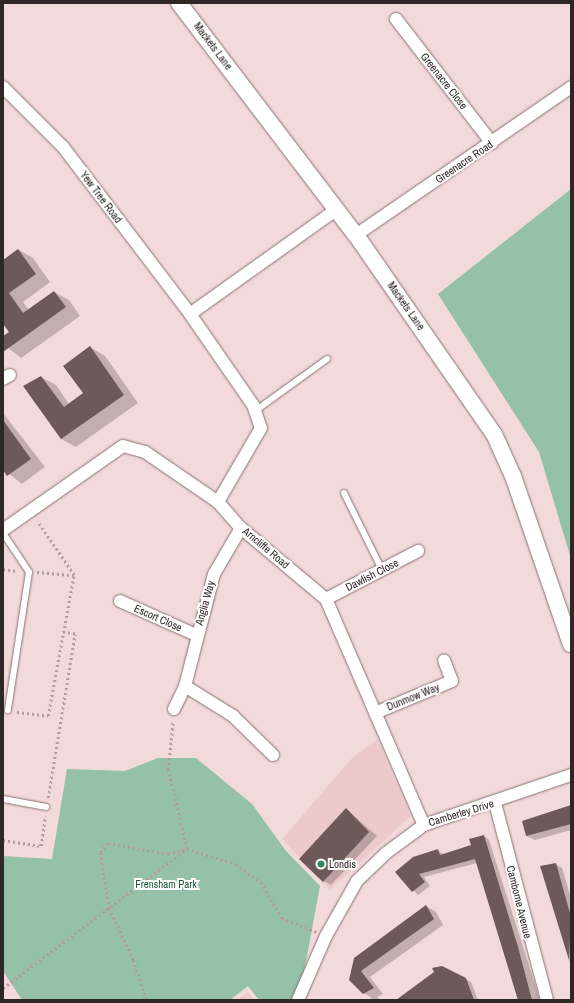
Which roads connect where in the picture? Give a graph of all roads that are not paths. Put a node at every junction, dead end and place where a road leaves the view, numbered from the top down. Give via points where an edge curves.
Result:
1 (179, 3) edge
2 (396, 19) dead end
3 (3, 87) edge
4 (571, 87) edge
5 (492, 143) junction
6 (337, 209) junction
7 (356, 235) junction
8 (190, 314) junction
9 (327, 359) dead end
10 (255, 411) junction
11 (344, 493) dead end
12 (218, 502) junction
13 (241, 528) junction
14 (3, 531) edge
15 (418, 551) dead end
16 (382, 570) junction
17 (326, 599) junction
18 (120, 601) dead end
19 (196, 635) junction
20 (571, 644) edge
21 (444, 660) dead end
22 (185, 686) junction
23 (174, 709) road end
24 (8, 710) road end
25 (374, 712) junction
26 (273, 755) dead end
27 (571, 775) edge
28 (3, 799) edge
29 (495, 803) junction
30 (46, 807) road end
31 (424, 825) junction
32 (298, 1000) edge
33 (547, 1000) edge

1 - 6 street, Mackets Lane
2 - 5 street, Greenacre Close
3 - 8 street, Yew Tree Road via 63,147
4 - 5 street, Greenacre Road
5 - 7 street, Greenacre Road
6 - 7 street, Mackets Lane
6 - 8 street
7 - 20 street, Mackets Lane via 494,434 513,476
8 - 10 street, Yew Tree Road
9 - 10 lane
10 - 12 street, Yew Tree Road via 261,428
11 - 16 lane
12 - 13 street, Arncliffe Road
12 - 14 street, Arncliffe Road via 145,452 122,446
13 - 17 street, Arncliffe Road
13 - 19 street, Anglia Way via 214,574
14 - 24 lane via 29,572
15 - 16 street, Dawlish Close
16 - 17 street, Dawlish Close
17 - 25 street, Arncliffe Road
18 - 19 street, Escort Close
19 - 22 street, Anglia Way
21 - 25 street, Dunmow Way via 452,682
22 - 23 street, Anglia Way
22 - 26 street via 233,716
25 - 31 street, Arncliffe Road
27 - 29 street, Camberley Drive
28 - 30 lane
29 - 31 street, Camberley Drive
29 - 33 street, Camborne Avenue
31 - 32 street, Camberley Drive via 357,880 326,936

